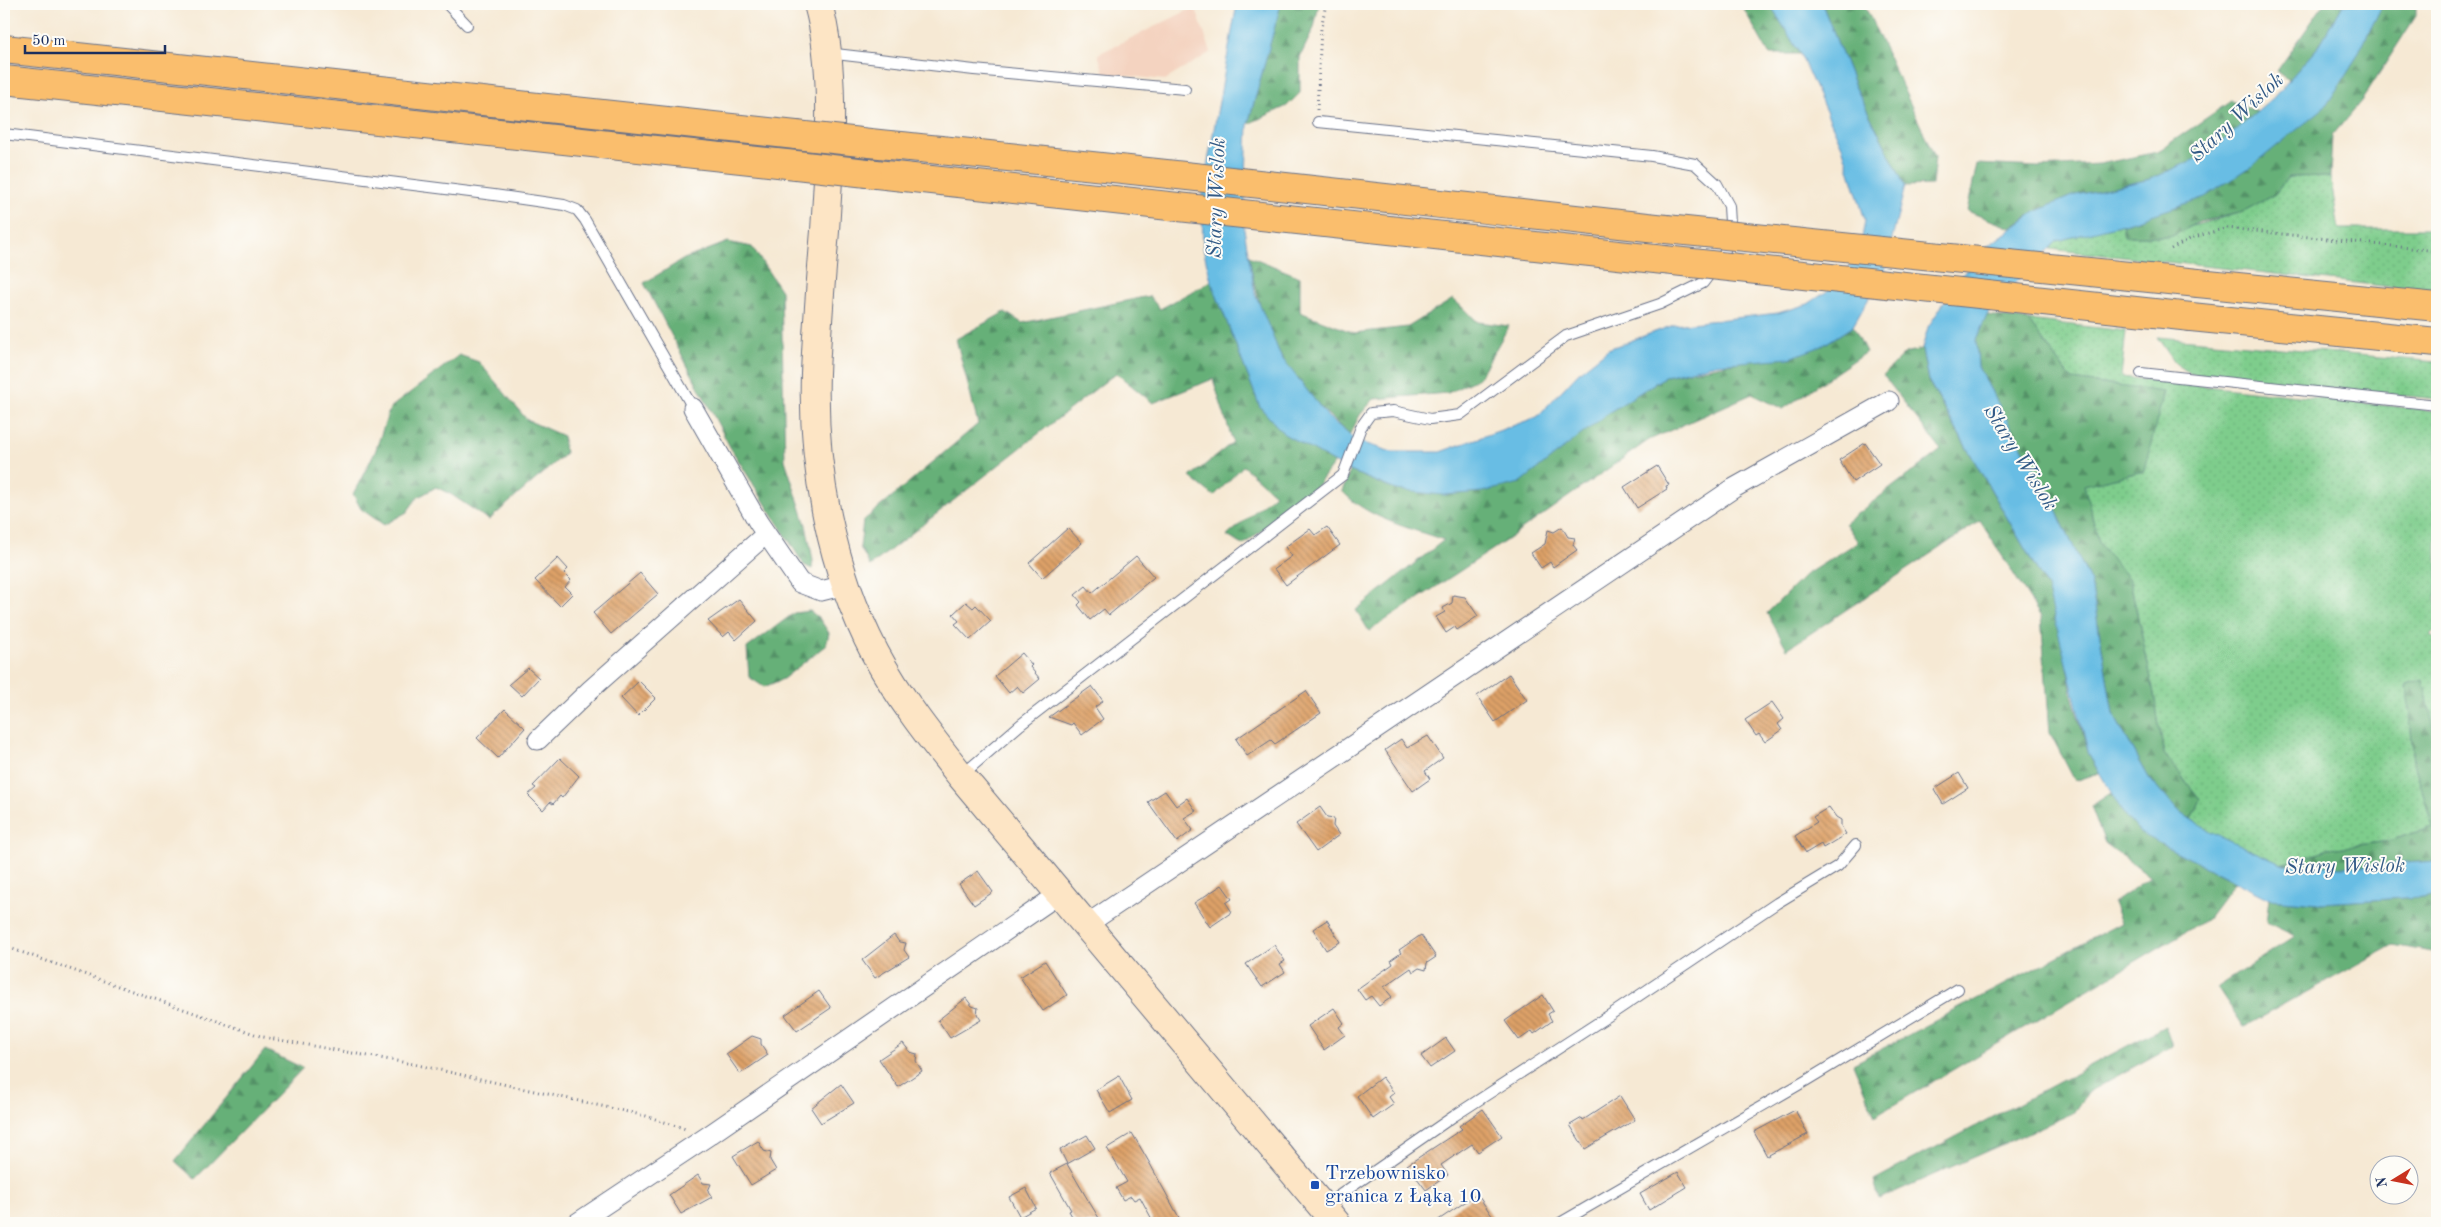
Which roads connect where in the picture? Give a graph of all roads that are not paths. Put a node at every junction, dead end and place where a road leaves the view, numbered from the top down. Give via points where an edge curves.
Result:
1 (447, 4) edge
2 (818, 4) edge
3 (467, 25) dead end
4 (4, 49) edge
5 (826, 53) junction
6 (4, 80) edge
7 (1184, 89) dead end
8 (1318, 122) road end
9 (4, 134) edge
10 (2437, 307) edge
11 (2437, 342) edge
12 (2141, 373) dead end
13 (1889, 401) dead end
14 (2437, 405) edge
15 (693, 408) joint
16 (766, 534) junction
17 (845, 586) junction
18 (538, 740) dead end
19 (961, 776) junction
20 (1856, 845) dead end
21 (1059, 894) junction
22 (1086, 925) junction
23 (1958, 989) dead end
24 (1329, 1215) edge
25 (577, 1223) edge
26 (1560, 1223) edge

1 - 3 lane
2 - 5 street
4 - 10 main road, bridge via 1145,170 1666,229
5 - 7 lane
5 - 17 street via 829,106 815,374 816,416 821,478
6 - 11 main road, bridge
8 - 19 lane via 1652,156 1694,164 1716,184 1729,206 1730,223 1724,255 1703,283 1660,304 1566,336 1460,415 1430,419 1393,411 1372,413 1361,427 1343,475 1020,725
9 - 15 lane via 494,195 564,205 577,210
12 - 14 lane
13 - 22 street via 1734,488
15 - 16 street
16 - 17 street via 800,583 821,591
16 - 18 street
17 - 19 street via 874,652 910,712
19 - 21 street
20 - 24 lane via 1838,866 1777,902 1454,1116
21 - 22 street
21 - 25 street
22 - 24 street
23 - 26 lane

